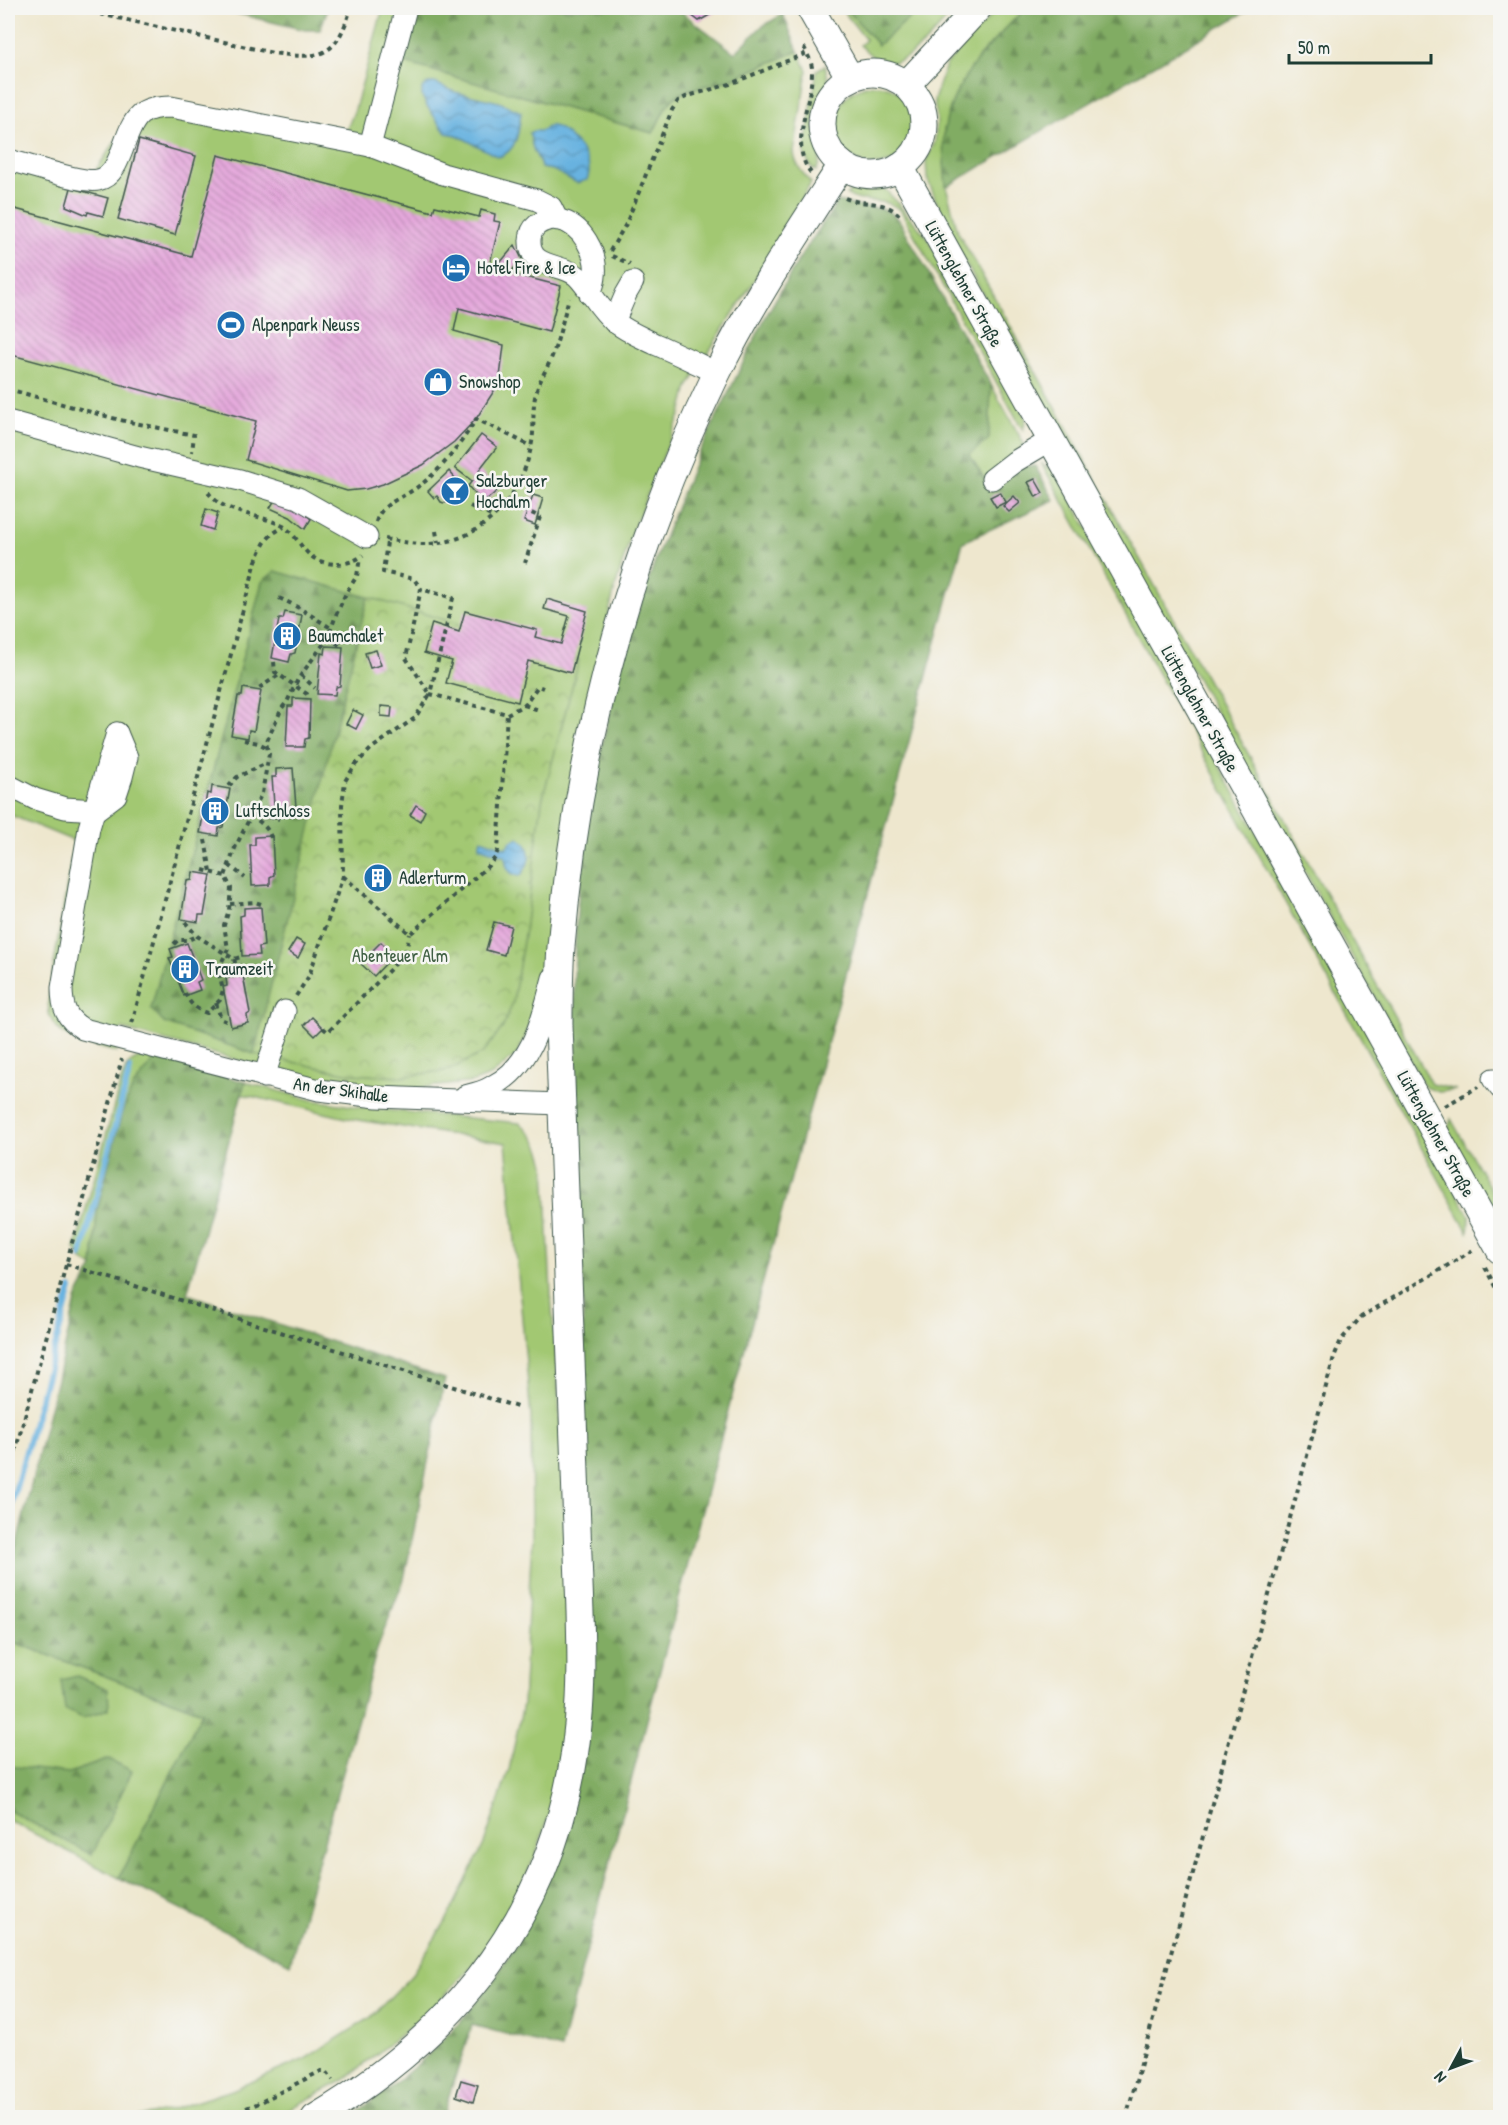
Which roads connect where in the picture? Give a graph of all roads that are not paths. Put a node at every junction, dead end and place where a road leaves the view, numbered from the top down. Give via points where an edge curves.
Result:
1 (406, 8) edge
2 (810, 8) edge
3 (978, 8) edge
4 (850, 78) junction
5 (906, 85) junction
6 (370, 146) junction
7 (8, 160) edge
8 (900, 167) junction
9 (835, 176) junction
10 (557, 219) junction
11 (637, 289) dead end
12 (590, 294) junction
13 (619, 325) junction
14 (717, 373) junction
15 (8, 421) edge
16 (1051, 440) junction
17 (992, 479) dead end
18 (375, 538) road end
19 (117, 733) dead end
20 (8, 784) edge
21 (96, 810) junction
22 (561, 949) junction
23 (285, 1011) road end
24 (264, 1077) junction
25 (454, 1100) junction
26 (560, 1104) junction
27 (1497, 1244) edge
28 (315, 2118) edge

1 - 6 street
2 - 4 main road
3 - 5 main road
4 - 5 main road via 878,73
4 - 9 main road via 832,93 823,111 825,141
5 - 8 main road via 922,110 924,129 914,155
6 - 7 street via 171,106 140,115 115,166 108,176 97,181
6 - 10 street via 443,174 537,200 551,207
8 - 9 main road via 880,175
8 - 16 main road, Lüttenglehner Straße
9 - 14 main road via 768,281
10 - 12 street via 576,228 591,248 596,263
10 - 12 street via 548,219 535,227 530,246 543,263 576,275
11 - 13 street via 626,294
12 - 13 street
13 - 14 street
14 - 22 main road via 667,487 619,624 597,705 570,857
15 - 18 street via 298,498
16 - 17 street
16 - 27 main road, Lüttenglehner Straße
19 - 21 street, An der Skihalle
20 - 21 street via 35,799 65,808
21 - 24 street, An der Skihalle via 89,828 62,988 67,1015 83,1029
22 - 25 street via 541,1023 521,1062 508,1077 490,1088
22 - 26 main road
23 - 24 street
24 - 25 street, An der Skihalle via 342,1093
25 - 26 street, An der Skihalle
26 - 28 main road via 581,1658 578,1725 567,1791 538,1879 495,1958 438,2026 400,2059

